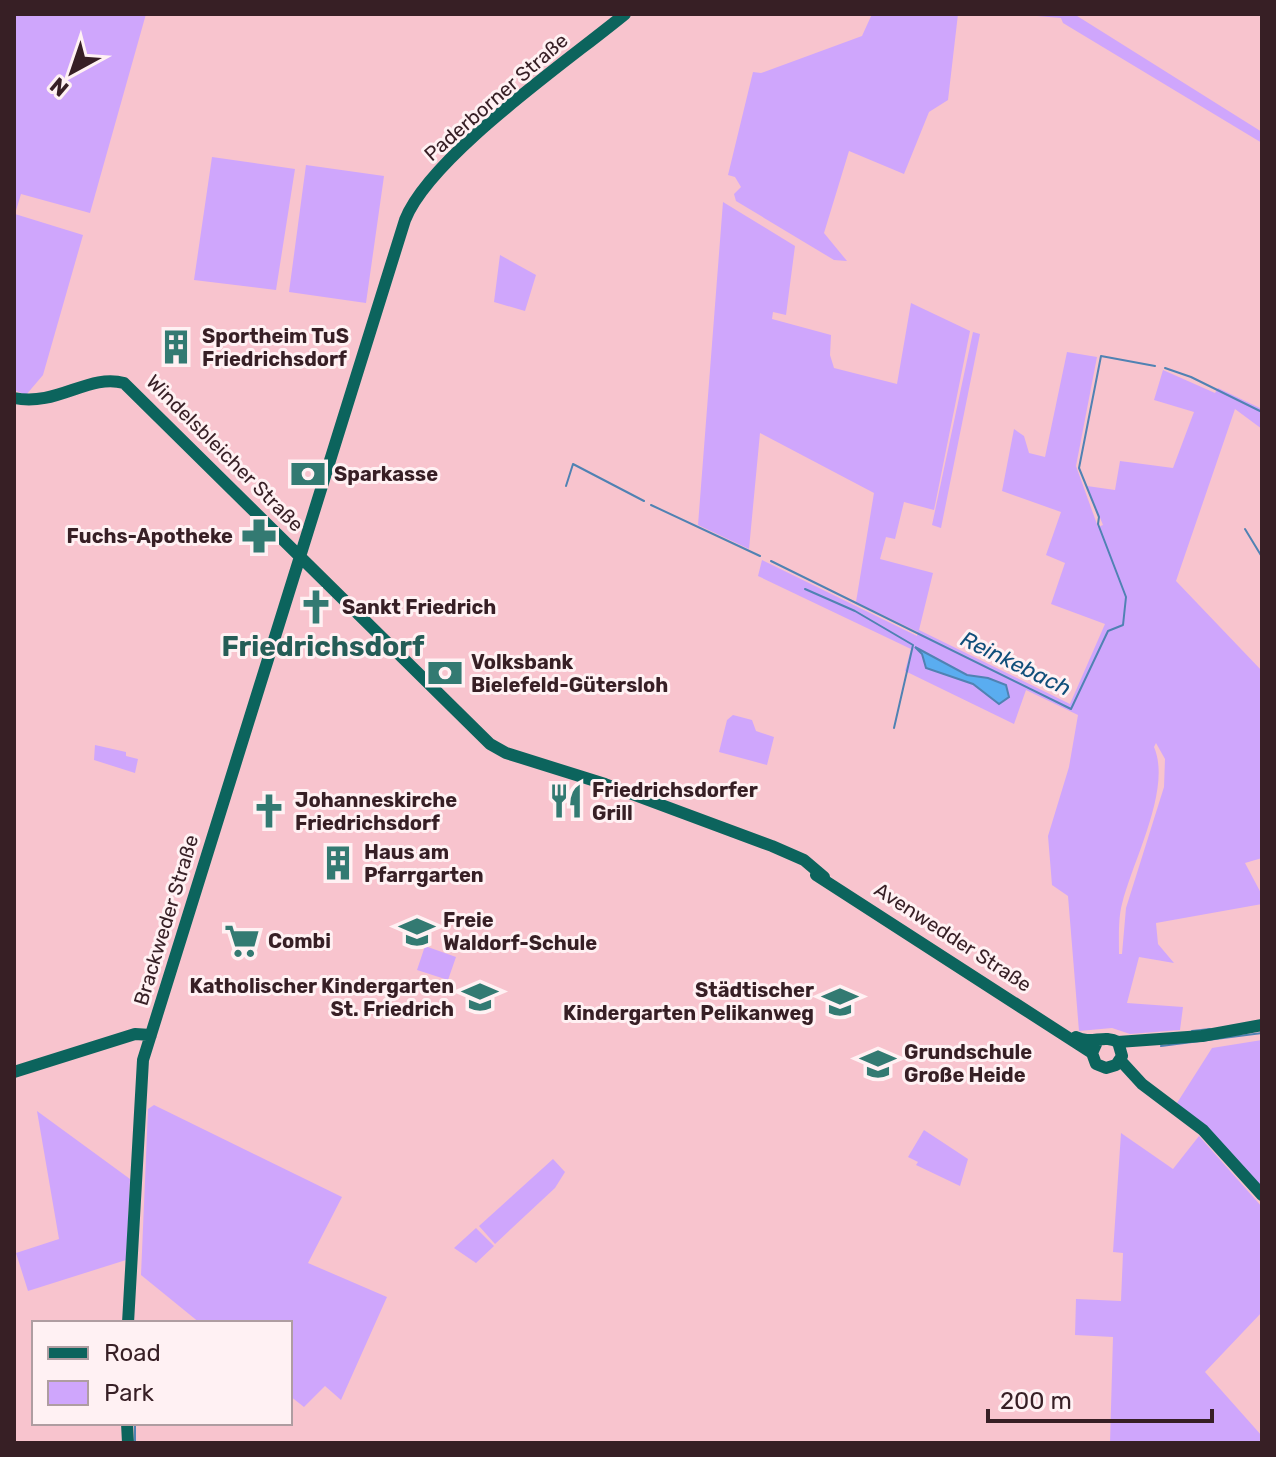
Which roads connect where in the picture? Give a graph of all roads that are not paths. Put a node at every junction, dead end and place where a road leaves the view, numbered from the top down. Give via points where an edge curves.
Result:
1 (625, 14) edge
2 (14, 399) edge
3 (301, 556) junction
4 (1262, 1025) edge
5 (151, 1035) junction
6 (1094, 1048) junction
7 (1118, 1056) junction
8 (14, 1072) edge
9 (1262, 1195) edge
10 (131, 1321) edge

1 - 3 main road, Paderborner Straße via 469,142 418,195 369,324
2 - 3 main road, Windelsbleicher Straße via 36,402 105,381 129,386
3 - 5 main road, Brackweder Straße
3 - 6 main road, Avenwedder Straße via 490,744 772,846
4 - 7 main road via 1146,1042
5 - 8 main road via 135,1034
5 - 10 main road, Brackweder Straße via 140,1085
6 - 7 main road via 1106,1038
6 - 7 main road via 1096,1064
7 - 9 main road via 1142,1084 1203,1130

